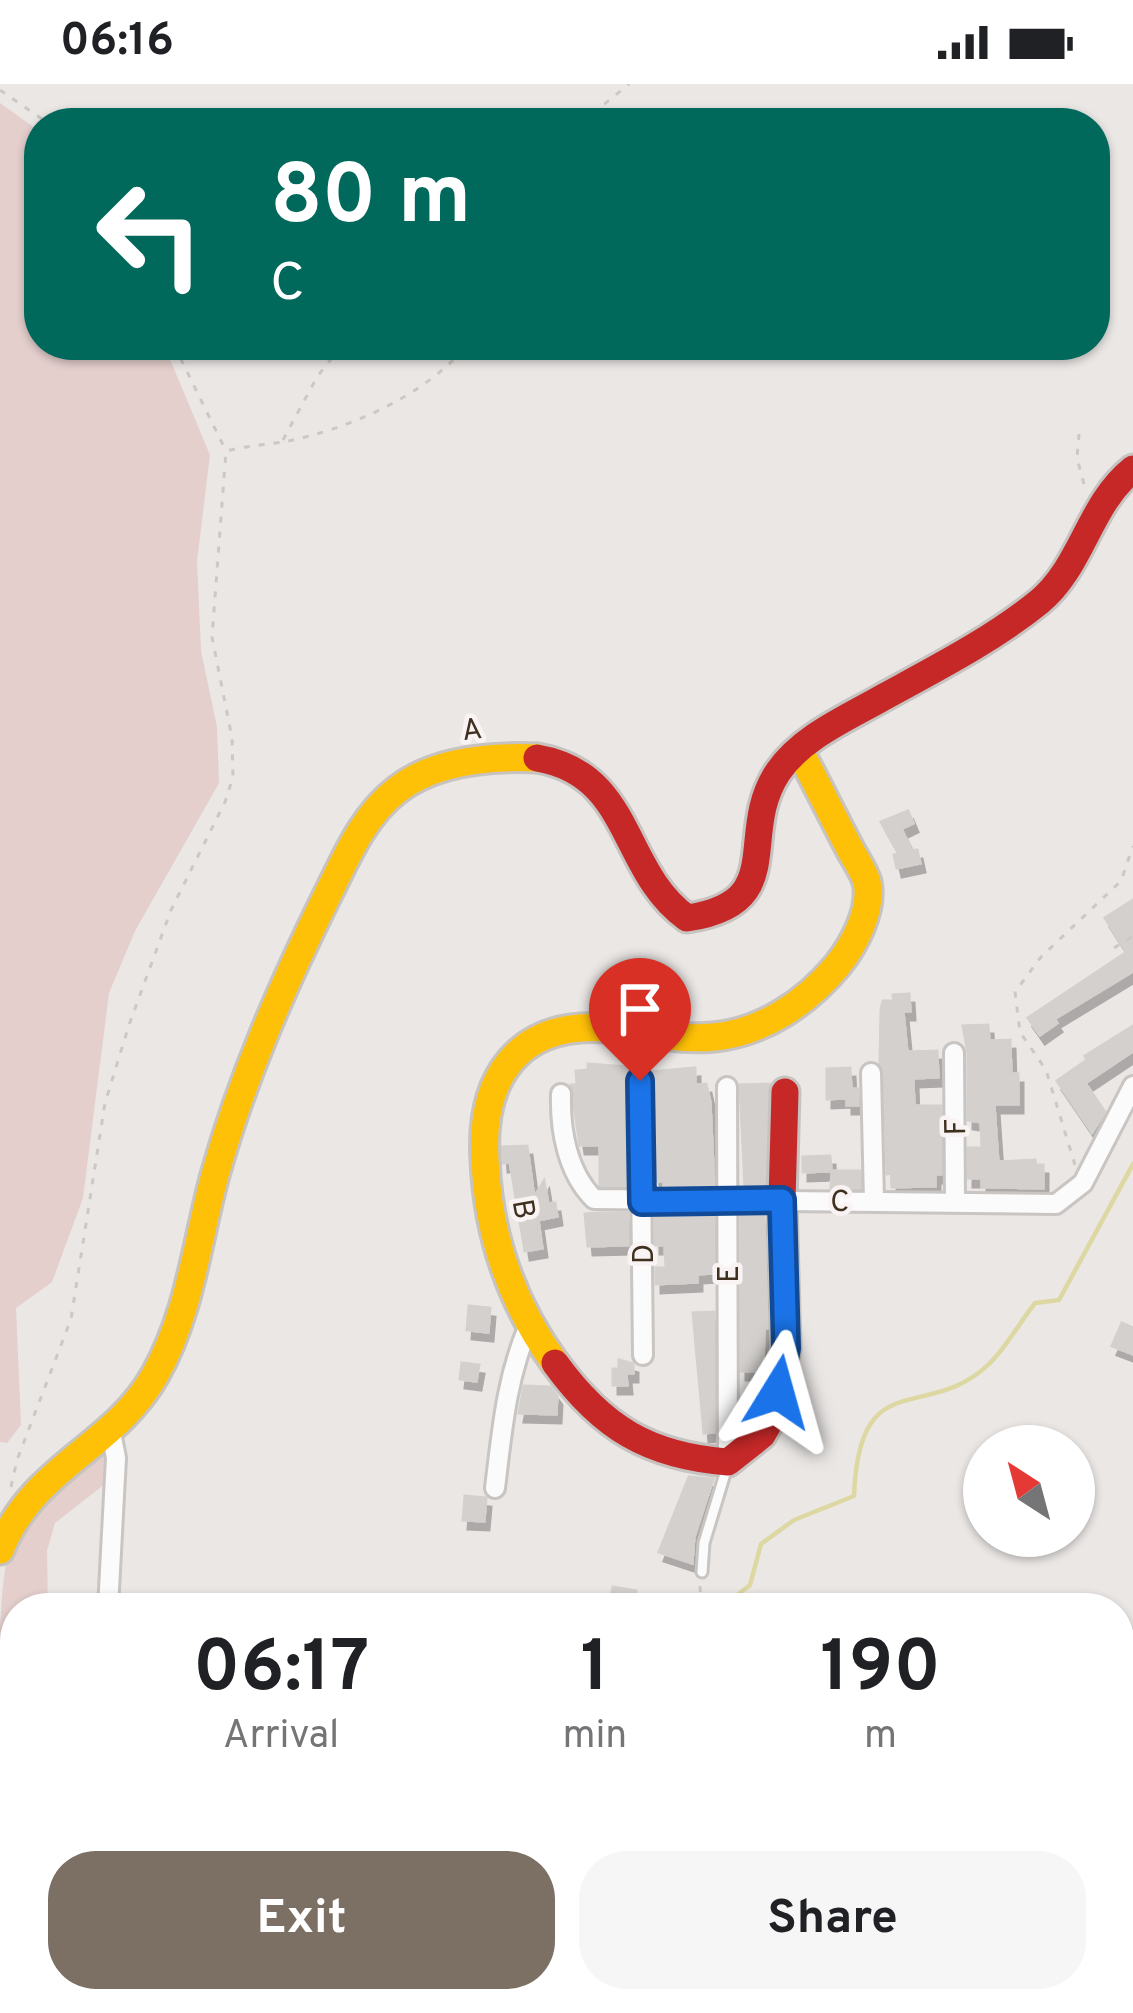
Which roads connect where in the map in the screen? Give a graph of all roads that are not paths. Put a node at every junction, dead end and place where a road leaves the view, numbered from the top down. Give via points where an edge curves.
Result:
1 (1133, 469) edge
2 (800, 752) junction
3 (954, 1053) dead end
4 (871, 1073) dead end
5 (640, 1081) dead end
6 (1133, 1086) edge
7 (727, 1088) dead end
8 (784, 1093) dead end
9 (561, 1094) dead end
10 (782, 1200) junction
11 (728, 1201) junction
12 (874, 1201) junction
13 (642, 1202) junction
14 (956, 1202) junction
15 (530, 1325) junction
16 (643, 1355) dead end
17 (111, 1432) junction
18 (728, 1462) junction
19 (495, 1488) dead end
20 (0, 1550) edge
21 (702, 1572) road end
22 (109, 1593) edge

1 - 2 street, A via 1108,490 1042,600
2 - 15 street, B via 867,882 860,933 841,963 772,1022 694,1038 576,1028 527,1047 489,1089 482,1125 488,1212
2 - 17 street, A via 767,792 753,879 740,902 700,917 687,918 655,888 602,787 547,758 429,769 376,806 275,1004 222,1153 169,1344 144,1393
3 - 14 street, F
4 - 12 street
5 - 13 street, D
6 - 14 street, C via 1083,1184 1056,1204
7 - 11 street, E
8 - 10 street
9 - 13 street, C via 562,1135 584,1190 594,1199
10 - 11 street, C
10 - 12 street, C
10 - 18 street via 786,1348 773,1416
11 - 13 street, C
11 - 18 street, E
12 - 14 street, C
13 - 16 street, D
15 - 18 street, B via 566,1380 626,1433 683,1458
15 - 19 street via 503,1408
17 - 20 street, A via 22,1503
17 - 22 street
18 - 21 lane

